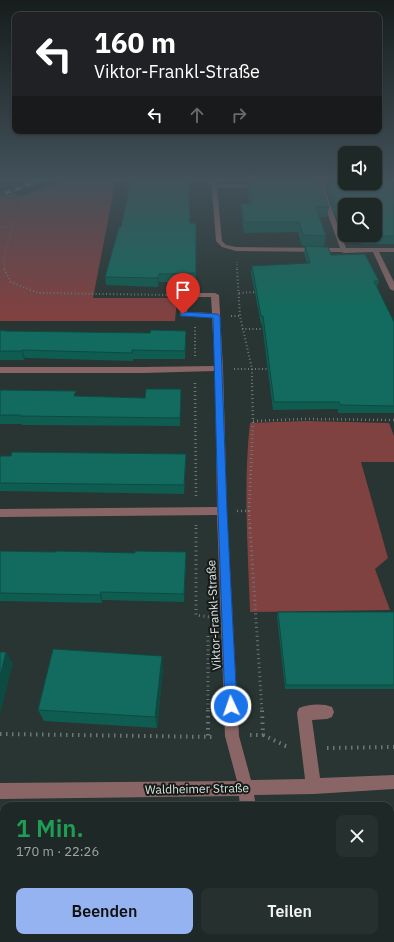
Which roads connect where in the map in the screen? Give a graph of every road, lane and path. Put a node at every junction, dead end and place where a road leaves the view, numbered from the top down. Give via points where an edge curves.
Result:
1 (218, 223) edge
2 (334, 223) edge
3 (13, 225) joint
4 (0, 228) edge
5 (236, 249) junction
6 (344, 250) junction
7 (375, 250) junction
8 (394, 250) edge
9 (394, 289) edge
10 (261, 292) edge
11 (239, 293) junction
12 (184, 295) junction
13 (217, 316) junction
14 (242, 329) junction
15 (272, 329) edge
16 (219, 368) junction
17 (276, 369) edge
18 (0, 370) edge
19 (252, 370) junction
20 (394, 420) edge
21 (253, 421) junction
22 (222, 511) junction
23 (249, 511) junction
24 (0, 513) edge
25 (327, 712) dead end
26 (0, 734) edge
27 (232, 736) junction
28 (394, 782) edge
29 (314, 787) junction
30 (246, 788) junction
31 (0, 791) edge
32 (248, 802) edge

1 - 5 street via 219,241 224,246
2 - 6 street
3 - 4 path
3 - 12 path via 5,246 3,266 12,282 38,293
5 - 6 street
5 - 11 path
6 - 7 street
7 - 8 street
7 - 9 street
10 - 11 path
11 - 14 path
12 - 13 street, Viktor-Frankl-Straße via 215,295
12 - 13 street via 183,314
13 - 16 street, Viktor-Frankl-Straße
14 - 15 path
14 - 19 path
16 - 18 street
16 - 22 street, Viktor-Frankl-Straße
17 - 19 path
19 - 21 path
20 - 21 path
21 - 23 path
22 - 23 path
22 - 24 street
22 - 27 street, Viktor-Frankl-Straße
23 - 27 path via 263,735
25 - 29 street via 304,713
26 - 27 path via 208,738
27 - 30 street, Viktor-Frankl-Straße
28 - 29 street, Waldheimer Straße
29 - 30 street, Waldheimer Straße
30 - 31 street, Waldheimer Straße
30 - 32 street, Viktor-Frankl-Straße

